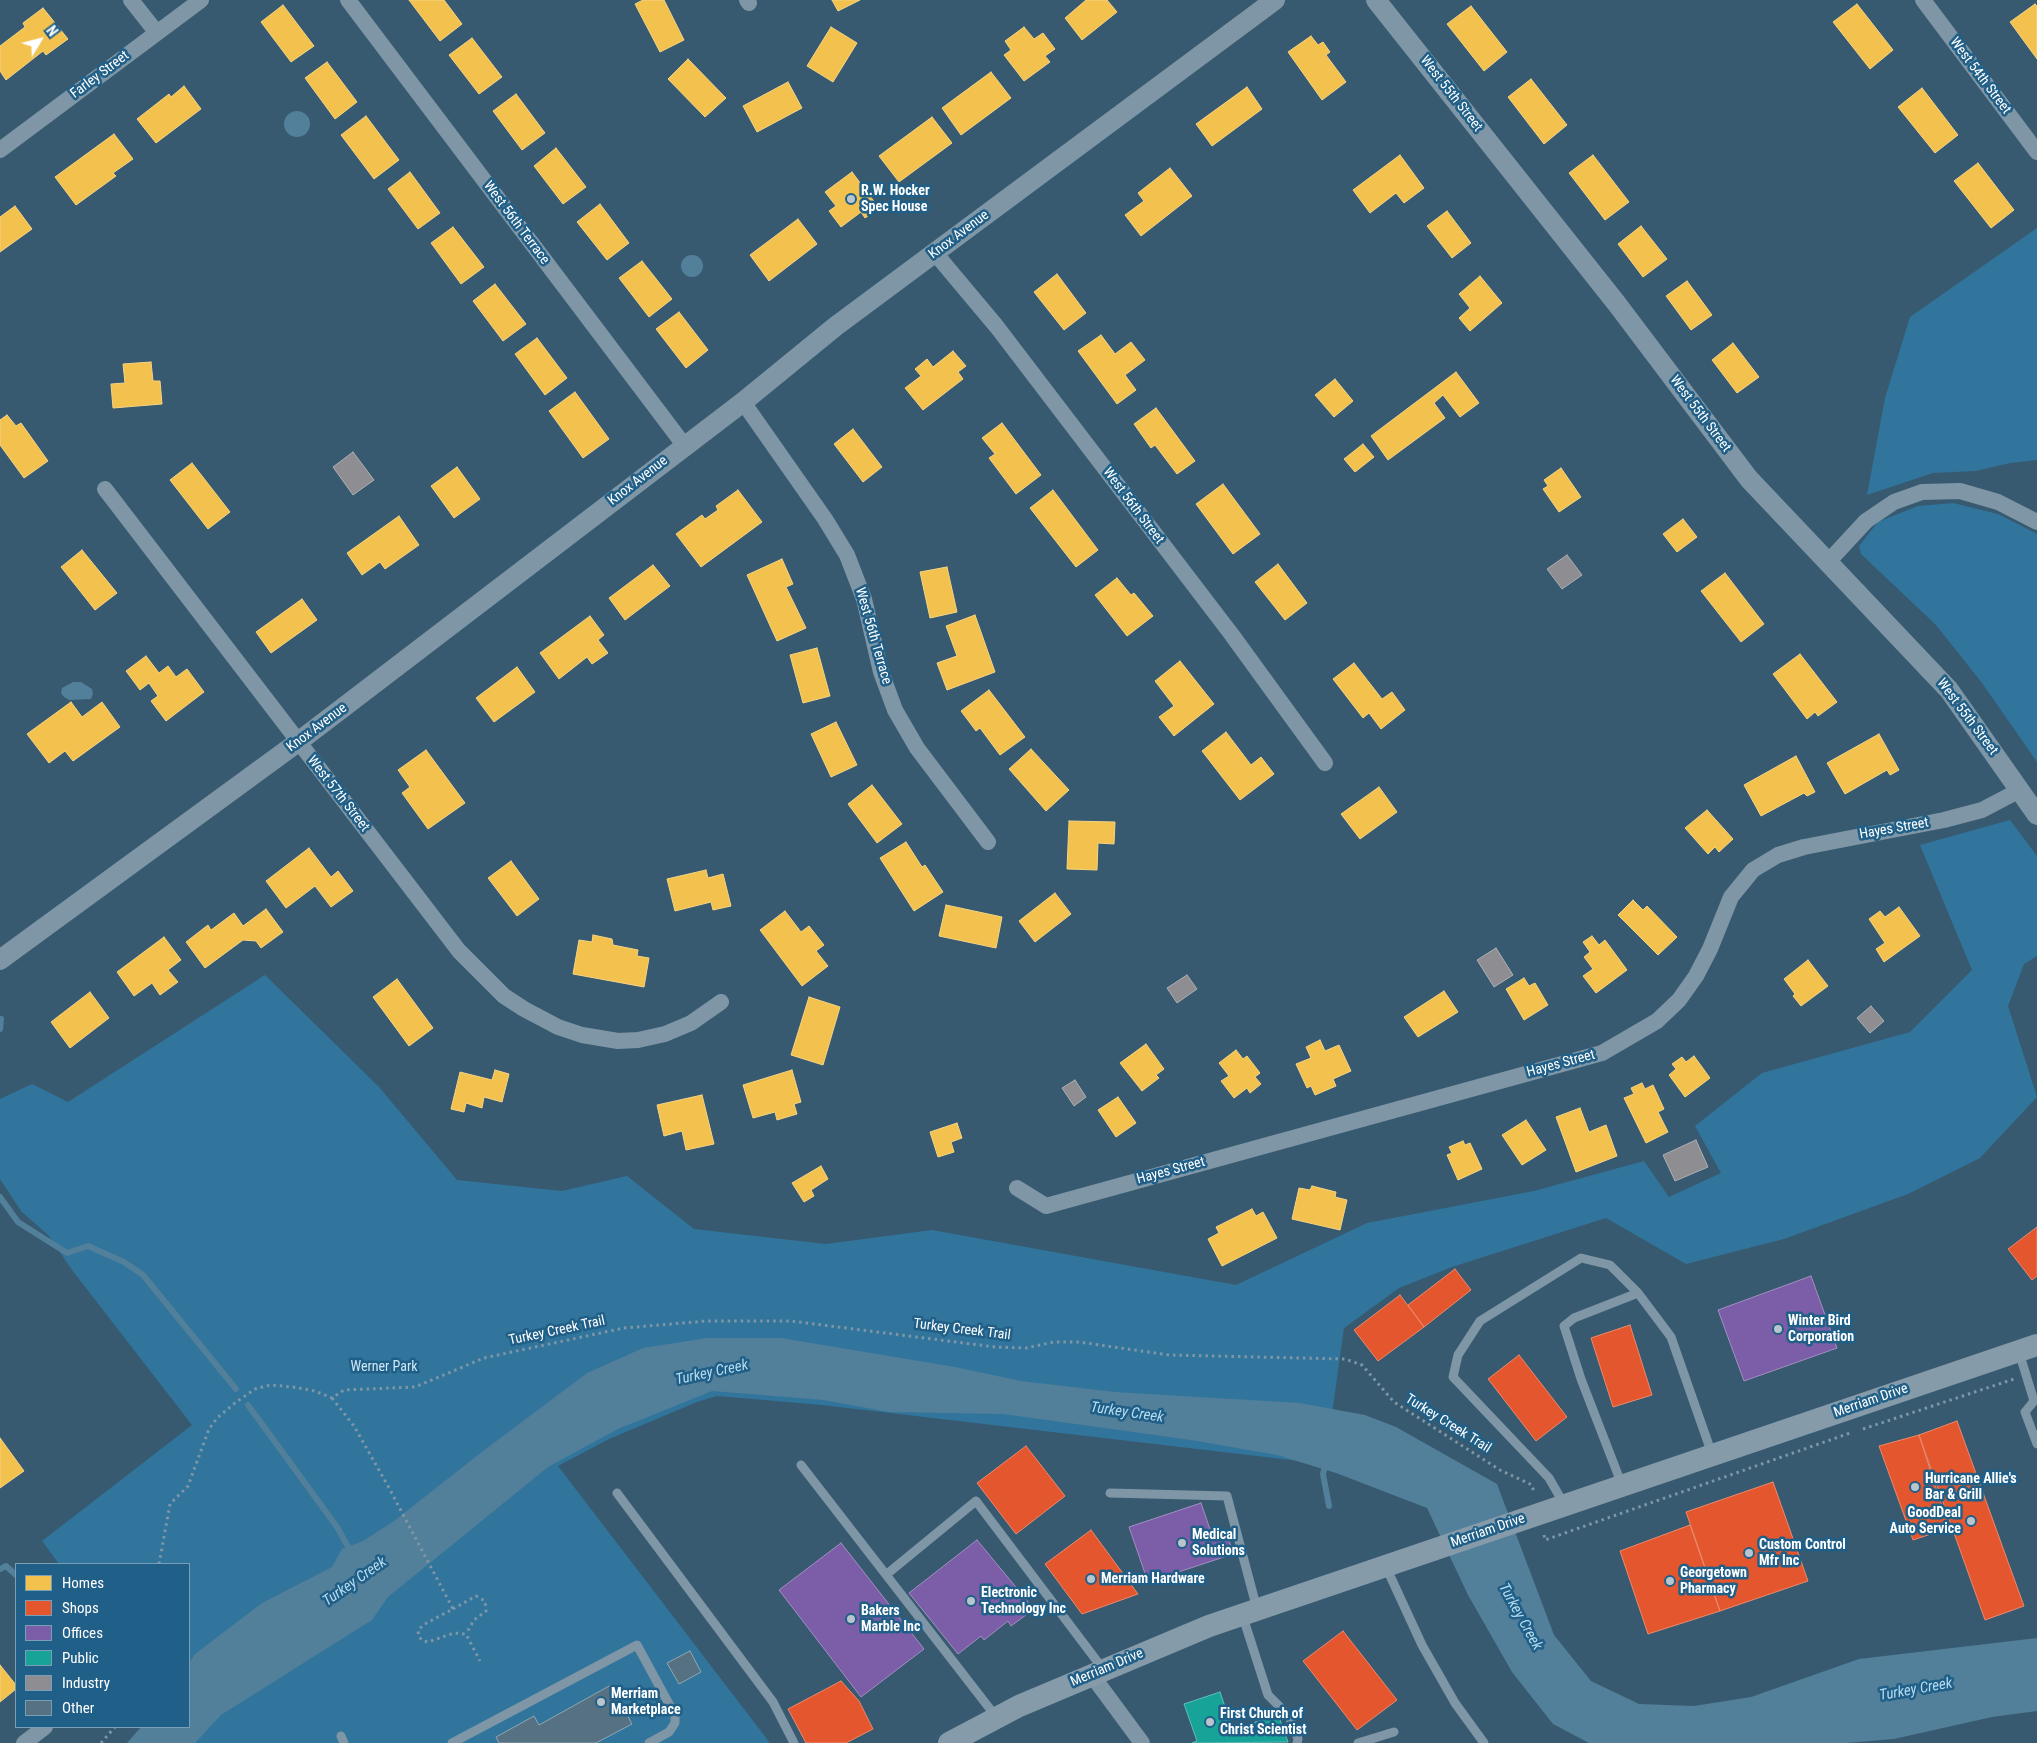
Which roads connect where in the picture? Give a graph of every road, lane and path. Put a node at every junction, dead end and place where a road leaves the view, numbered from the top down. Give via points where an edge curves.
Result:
1 (131, 0) edge
2 (201, 0) edge
3 (348, 0) edge
4 (1274, 0) edge
5 (1376, 0) edge
6 (1923, 0) edge
7 (157, 33) junction
8 (0, 150) edge
9 (2037, 152) edge
10 (935, 253) junction
11 (743, 402) junction
12 (684, 445) junction
13 (105, 489) dead end
14 (2037, 522) edge
15 (1828, 562) junction
16 (298, 742) junction
17 (1325, 763) dead end
18 (2020, 790) junction
19 (2037, 815) edge
20 (988, 842) dead end
21 (0, 960) edge
22 (721, 1002) dead end
23 (1017, 1188) dead end
24 (1638, 1293) junction
25 (2028, 1348) edge
26 (2009, 1381) dead end
27 (332, 1398) junction
28 (2036, 1400) edge
29 (2037, 1444) edge
30 (1712, 1454) junction
31 (801, 1465) dead end
32 (1622, 1485) junction
33 (617, 1493) dead end
34 (1110, 1493) dead end
35 (1564, 1504) junction
36 (1530, 1516) junction
37 (1545, 1540) dead end
38 (159, 1563) edge
39 (1385, 1565) junction
40 (887, 1574) junction
41 (453, 1609) junction
42 (1250, 1611) junction
43 (466, 1634) junction
44 (480, 1661) dead end
45 (1097, 1671) junction
46 (997, 1718) junction
47 (44, 1728) edge
48 (114, 1728) edge
49 (1394, 1732) dead end
50 (24, 1743) edge
51 (101, 1743) edge
52 (452, 1743) edge
53 (649, 1743) edge
54 (794, 1743) edge
55 (949, 1743) edge
56 (1142, 1743) edge
57 (1297, 1743) edge
58 (1358, 1743) edge
59 (1484, 1743) edge

1 - 7 street
2 - 7 street, Farley Street
3 - 12 street, West 56th Terrace
4 - 10 street, Knox Avenue
5 - 15 street, West 55th Street via 1617,304 1749,479
6 - 9 street, West 54th Street
7 - 8 street, Farley Street
10 - 11 street, Knox Avenue via 836,326
10 - 17 street, West 56th Street via 997,327 1232,635
11 - 12 street, Knox Avenue
11 - 20 street, West 56th Terrace via 847,555 864,599 881,672 896,710 917,748
12 - 16 street, Knox Avenue
13 - 16 street, West 57th Street
14 - 15 street via 1998,502 1960,491 1922,492 1894,502 1866,520
15 - 18 street, West 55th Street via 1949,690
16 - 21 street, Knox Avenue
16 - 22 street, West 57th Street via 466,958 504,996 524,1010 582,1035 638,1040 665,1034 691,1023
18 - 19 street, West 55th Street
18 - 23 street, Hayes Street via 1982,810 1804,847 1778,855 1753,870 1731,898 1710,949 1679,1000 1657,1021 1602,1053 1046,1206
24 - 30 lane via 1671,1337
24 - 32 lane via 1574,1318 1564,1326 1580,1378
24 - 35 lane via 1610,1265 1581,1258 1480,1321 1458,1355 1453,1377 1549,1478
25 - 28 lane
25 - 30 main road, Merriam Drive
26 - 37 path
27 - 36 path, Turkey Creek Trail via 344,1390 415,1387 474,1361 624,1328 706,1321 791,1321 995,1347 1026,1348 1054,1342 1079,1342 1169,1355 1345,1359 1362,1365 1386,1394 1404,1409 1506,1474 1532,1485
27 - 38 path via 315,1391 270,1385 255,1389 217,1418 209,1429 188,1486 170,1504
27 - 41 path via 354,1426
28 - 29 lane via 2025,1412
30 - 32 main road, Merriam Drive
31 - 40 lane
32 - 35 main road, Merriam Drive
33 - 54 lane via 773,1702
34 - 42 lane via 1227,1496
35 - 36 main road, Merriam Drive
36 - 39 main road, Merriam Drive
39 - 42 main road, Merriam Drive
39 - 59 lane via 1422,1645 1455,1703
40 - 45 lane via 976,1501
40 - 46 lane
41 - 43 path via 476,1596 485,1601 486,1611 474,1620
41 - 43 path via 423,1625 418,1631 419,1637 428,1642 454,1632
42 - 45 main road, Merriam Drive
42 - 57 lane via 1268,1695 1289,1716
43 - 44 path
45 - 46 main road, Merriam Drive
45 - 56 street
46 - 55 main road, Merriam Drive
47 - 50 street
48 - 51 path
49 - 58 lane
52 - 53 lane via 637,1645 675,1715 675,1723 669,1732

